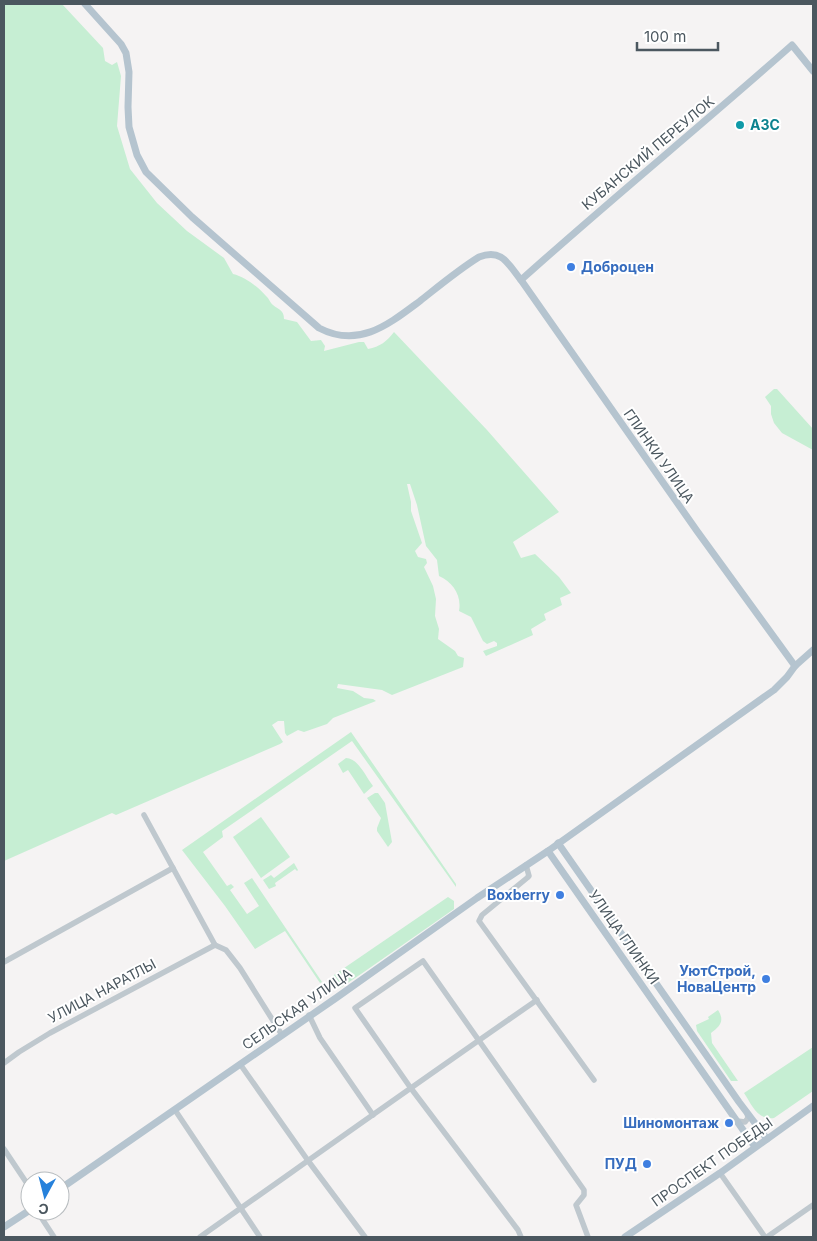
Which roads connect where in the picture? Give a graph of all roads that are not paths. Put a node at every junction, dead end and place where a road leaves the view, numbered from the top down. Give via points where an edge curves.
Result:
1 (85, 4) edge
2 (813, 71) edge
3 (521, 280) junction
4 (813, 650) edge
5 (795, 666) junction
6 (144, 815) dead end
7 (558, 843) junction
8 (548, 851) junction
9 (526, 865) junction
10 (173, 868) junction
11 (215, 945) junction
12 (4, 962) edge
13 (537, 1000) junction
14 (310, 1015) junction
15 (282, 1035) junction
16 (480, 1040) junction
17 (4, 1063) edge
18 (240, 1064) junction
19 (594, 1080) dead end
20 (410, 1087) junction
21 (813, 1106) edge
22 (176, 1110) junction
23 (747, 1113) junction
24 (373, 1115) junction
25 (737, 1121) junction
26 (767, 1139) junction
27 (755, 1147) junction
28 (4, 1149) edge
29 (308, 1162) junction
30 (720, 1172) junction
31 (20, 1173) edge
32 (70, 1182) edge
33 (813, 1205) edge
34 (240, 1209) junction
35 (20, 1217) edge
36 (44, 1221) edge
37 (4, 1227) edge
38 (54, 1237) edge
39 (200, 1237) edge
40 (260, 1237) edge
41 (364, 1237) edge
42 (521, 1237) edge
43 (588, 1237) edge
44 (625, 1237) edge
45 (766, 1237) edge

1 - 3 main road, ГЛИНКИ УЛИЦА via 126,53 129,127 146,172 199,224 319,328 340,336 355,336 384,327 479,257 492,254 504,258
2 - 3 main road, КУБАНСКИЙ ПЕРЕУЛОК via 792,46
3 - 5 main road, ГЛИНКИ УЛИЦА via 696,531
4 - 5 main road
5 - 7 main road via 774,690
6 - 10 street
7 - 8 main road
7 - 23 main road, УЛИЦА ГЛИНКИ
8 - 9 main road, СЕЛЬСКАЯ УЛИЦА
8 - 25 main road, УЛИЦА ГЛИНКИ
9 - 13 street via 529,876 479,921
9 - 14 main road, СЕЛЬСКАЯ УЛИЦА
10 - 11 street
10 - 12 street
11 - 15 street via 226,950 240,968
11 - 17 street, УЛИЦА НАРАТЛЫ via 50,1034
13 - 16 street
13 - 19 street
14 - 15 main road, СЕЛЬСКАЯ УЛИЦА
14 - 24 street via 320,1038
15 - 18 main road, СЕЛЬСКАЯ УЛИЦА
16 - 20 street
16 - 20 street via 423,961 408,971 355,1008
16 - 43 street via 584,1190 576,1205
18 - 22 main road, СЕЛЬСКАЯ УЛИЦА
18 - 29 street
20 - 24 street
20 - 42 street
21 - 26 main road, ПРОСПЕКТ ПОБЕДЫ
22 - 32 main road, СЕЛЬСКАЯ УЛИЦА
22 - 34 street
23 - 25 street via 745,1122
23 - 26 main road, УЛИЦА ГЛИНКИ
24 - 29 street
25 - 27 main road, УЛИЦА ГЛИНКИ
26 - 27 main road, ПРОСПЕКТ ПОБЕДЫ
27 - 30 main road, ПРОСПЕКТ ПОБЕДЫ
28 - 31 street
29 - 34 street
29 - 41 street
30 - 44 main road, ПРОСПЕКТ ПОБЕДЫ
30 - 45 street
33 - 45 street
34 - 39 street
34 - 40 street
35 - 37 main road
36 - 38 street

